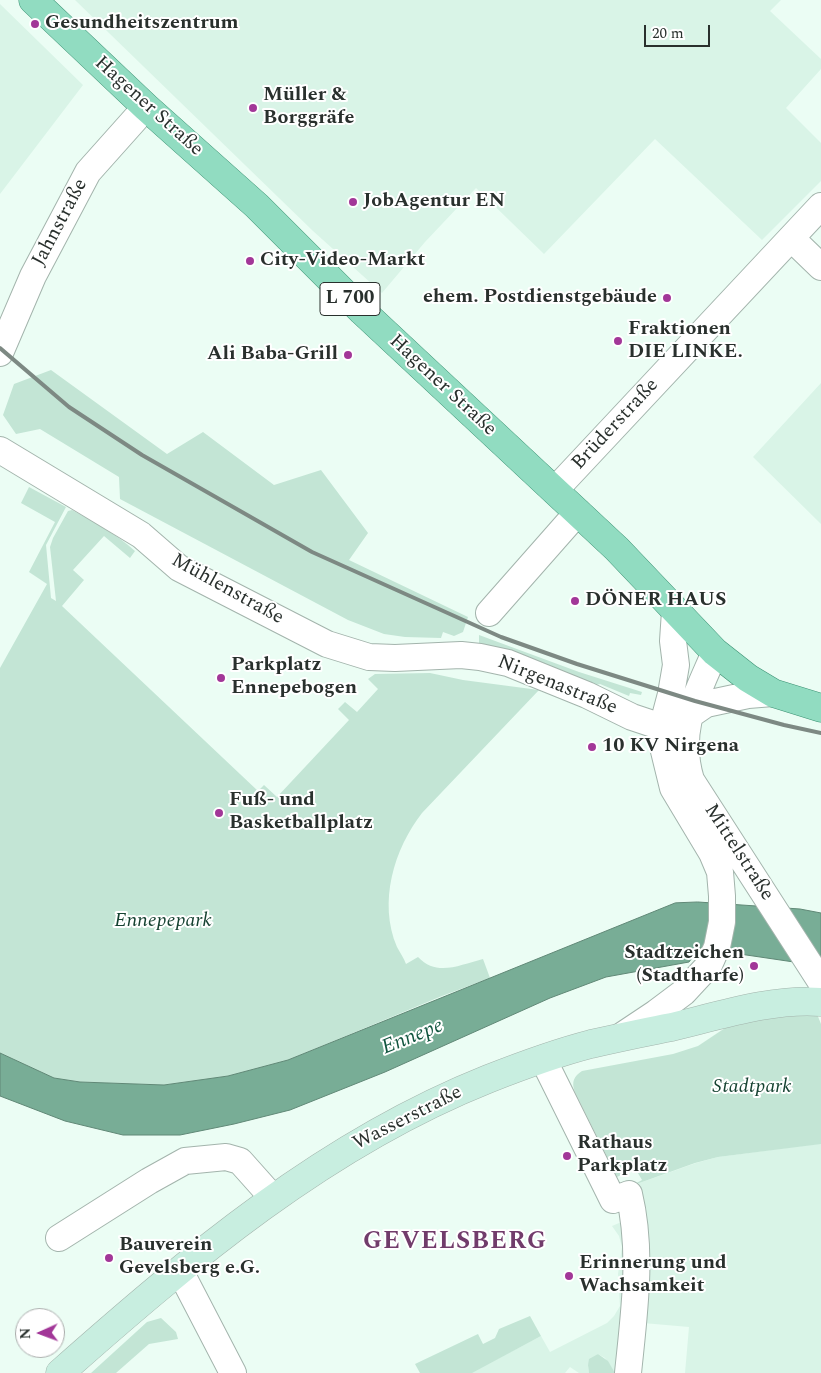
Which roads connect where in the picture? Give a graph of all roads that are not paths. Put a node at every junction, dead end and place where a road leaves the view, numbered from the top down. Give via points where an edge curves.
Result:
1 (33, 0) edge
2 (146, 107) junction
3 (821, 206) edge
4 (791, 238) junction
5 (821, 267) edge
6 (0, 353) edge
7 (0, 450) edge
8 (555, 490) junction
9 (578, 512) junction
10 (675, 612) junction
11 (489, 613) dead end
12 (715, 652) junction
13 (419, 657) joint
14 (773, 693) junction
15 (821, 708) edge
16 (679, 726) junction
17 (816, 974) edge
18 (821, 1002) edge
19 (620, 1038) junction
20 (543, 1058) junction
21 (273, 1198) junction
22 (59, 1238) dead end
23 (180, 1270) junction
24 (60, 1373) edge
25 (233, 1373) edge
26 (628, 1373) edge

1 - 2 main road, Hagener Straße / L 700
2 - 6 street, Jahnstraße via 88,172 33,276
2 - 8 main road, Hagener Straße / L 700 via 257,206 362,311
3 - 4 street, Brüderstraße
4 - 5 street
4 - 8 street, Brüderstraße
7 - 13 street, Mühlenstraße via 141,535 179,568 328,644 369,657
8 - 9 main road, Hagener Straße / L 700
9 - 10 main road, Hagener Straße / L 700
9 - 11 street
10 - 12 main road, Hagener Straße / L 700
10 - 16 street, Mittelstraße via 673,641 676,665 671,694
12 - 14 main road, Hagener Straße / L 700
12 - 16 street, Mittelstraße
13 - 16 street, Nirgenastraße via 462,655 508,664 579,691 632,718
14 - 15 main road, Hagener Straße / L 700
14 - 16 street via 706,704
16 - 17 street, Mittelstraße via 691,780
16 - 19 street, Mittelstraße via 662,743 673,788 720,872 722,922 709,965 684,992
18 - 19 main road, Wasserstraße via 781,1003
19 - 20 main road, Wasserstraße
20 - 21 main road, Wasserstraße via 421,1109 352,1147
20 - 26 street via 613,1200 629,1194 635,1216 636,1274
21 - 22 street via 240,1161 226,1156 185,1160
21 - 23 main road, Wasserstraße
23 - 24 main road, Wasserstraße
23 - 25 street

